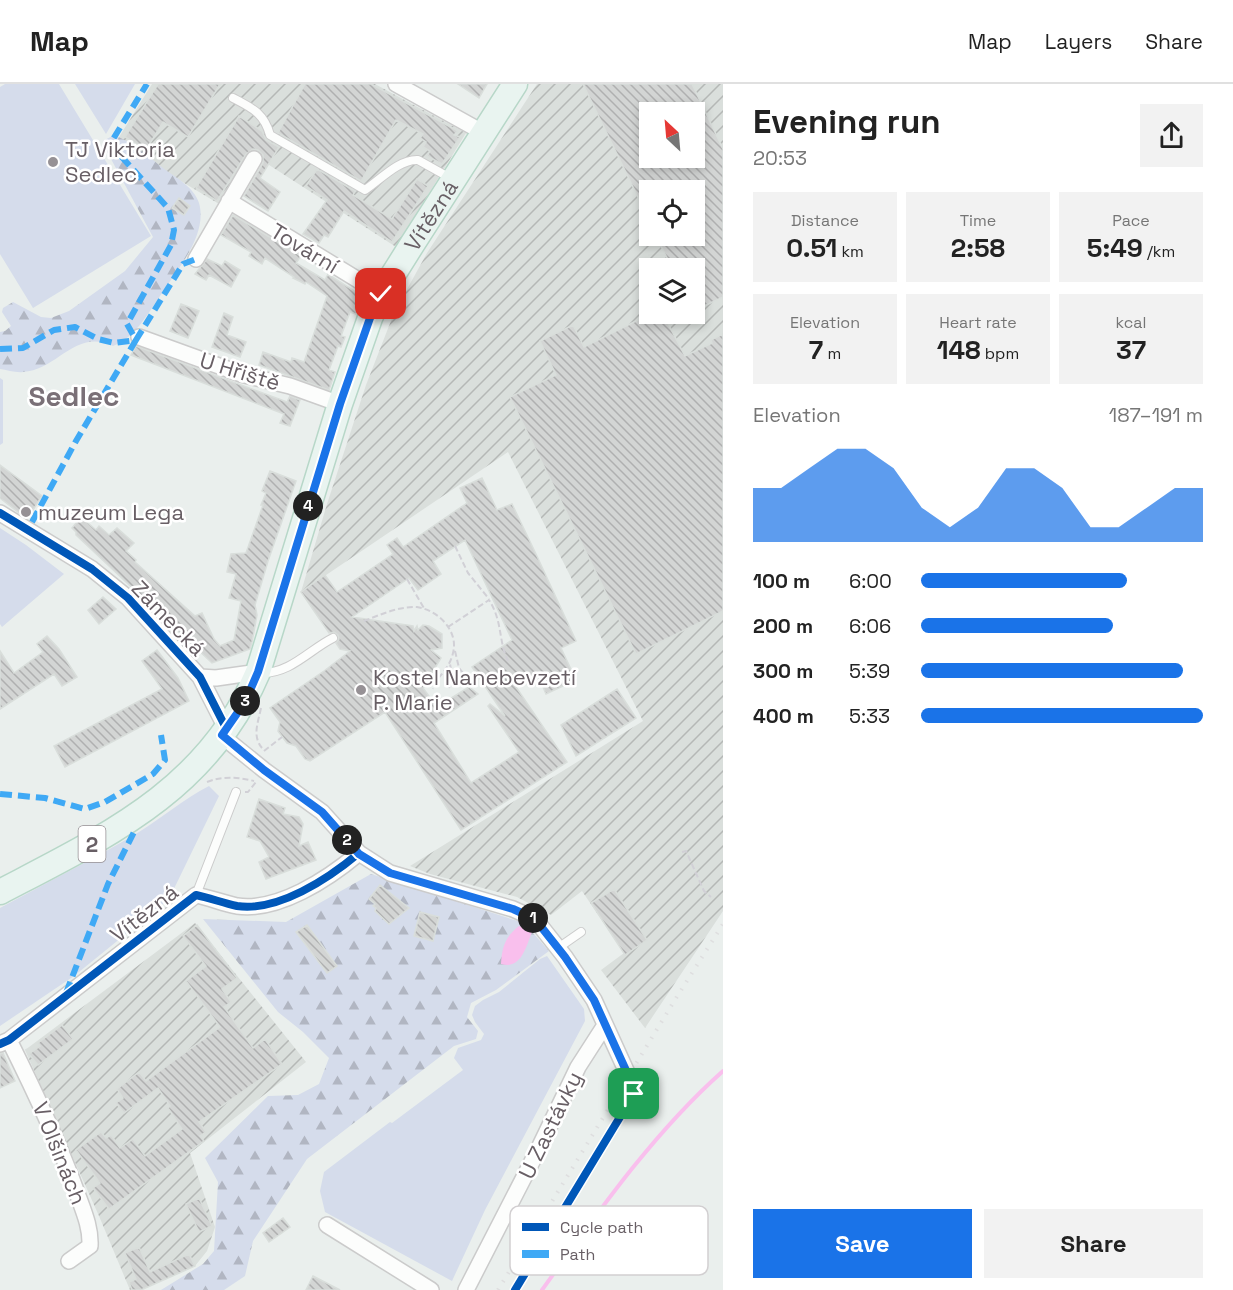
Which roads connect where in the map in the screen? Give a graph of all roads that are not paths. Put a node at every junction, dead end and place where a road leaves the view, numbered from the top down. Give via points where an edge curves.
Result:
1 (396, 84) edge
2 (515, 84) edge
3 (233, 98) dead end
4 (484, 133) junction
5 (254, 159) dead end
6 (454, 179) junction
7 (229, 201) junction
8 (196, 259) dead end
9 (381, 294) junction
10 (140, 337) dead end
11 (340, 404) junction
12 (0, 513) edge
13 (333, 638) dead end
14 (258, 672) junction
15 (200, 677) junction
16 (225, 733) junction
17 (236, 792) dead end
18 (359, 854) junction
19 (0, 892) edge
20 (196, 895) junction
21 (581, 932) dead end
22 (558, 948) junction
23 (604, 1025) junction
24 (5, 1042) edge
25 (634, 1094) dead end
26 (327, 1225) dead end
27 (69, 1261) dead end
28 (431, 1290) edge
29 (466, 1290) edge

1 - 4 street
2 - 4 main road, Vítězná / 2
3 - 6 lane via 258,112 267,122 270,135 365,190 413,160
4 - 6 main road, Vítězná / 2
5 - 7 street
6 - 9 main road, Vítězná / 2
7 - 8 street
7 - 9 street, Tovární
9 - 11 main road, Vítězná / 2
10 - 11 street, U Hřiště via 241,374
11 - 14 main road, Vítězná / 2
12 - 15 street, Zámecká via 92,569 128,598
13 - 14 lane via 284,669
14 - 15 street, Zámecká
14 - 16 main road, Vítězná / 2
15 - 16 street, Zámecká
16 - 18 street via 264,770 322,812
16 - 19 main road, Vítězná / 2 via 190,771 136,818
17 - 20 lane
18 - 20 street, Vítězná via 278,903 237,906
18 - 22 street via 390,873 535,919
20 - 24 street, Vítězná
21 - 22 lane
22 - 23 street via 594,1000
23 - 25 street
23 - 29 street, U Zastávky via 578,1067
24 - 27 street, V Olšinách via 50,1124 91,1233 90,1246
26 - 28 street

